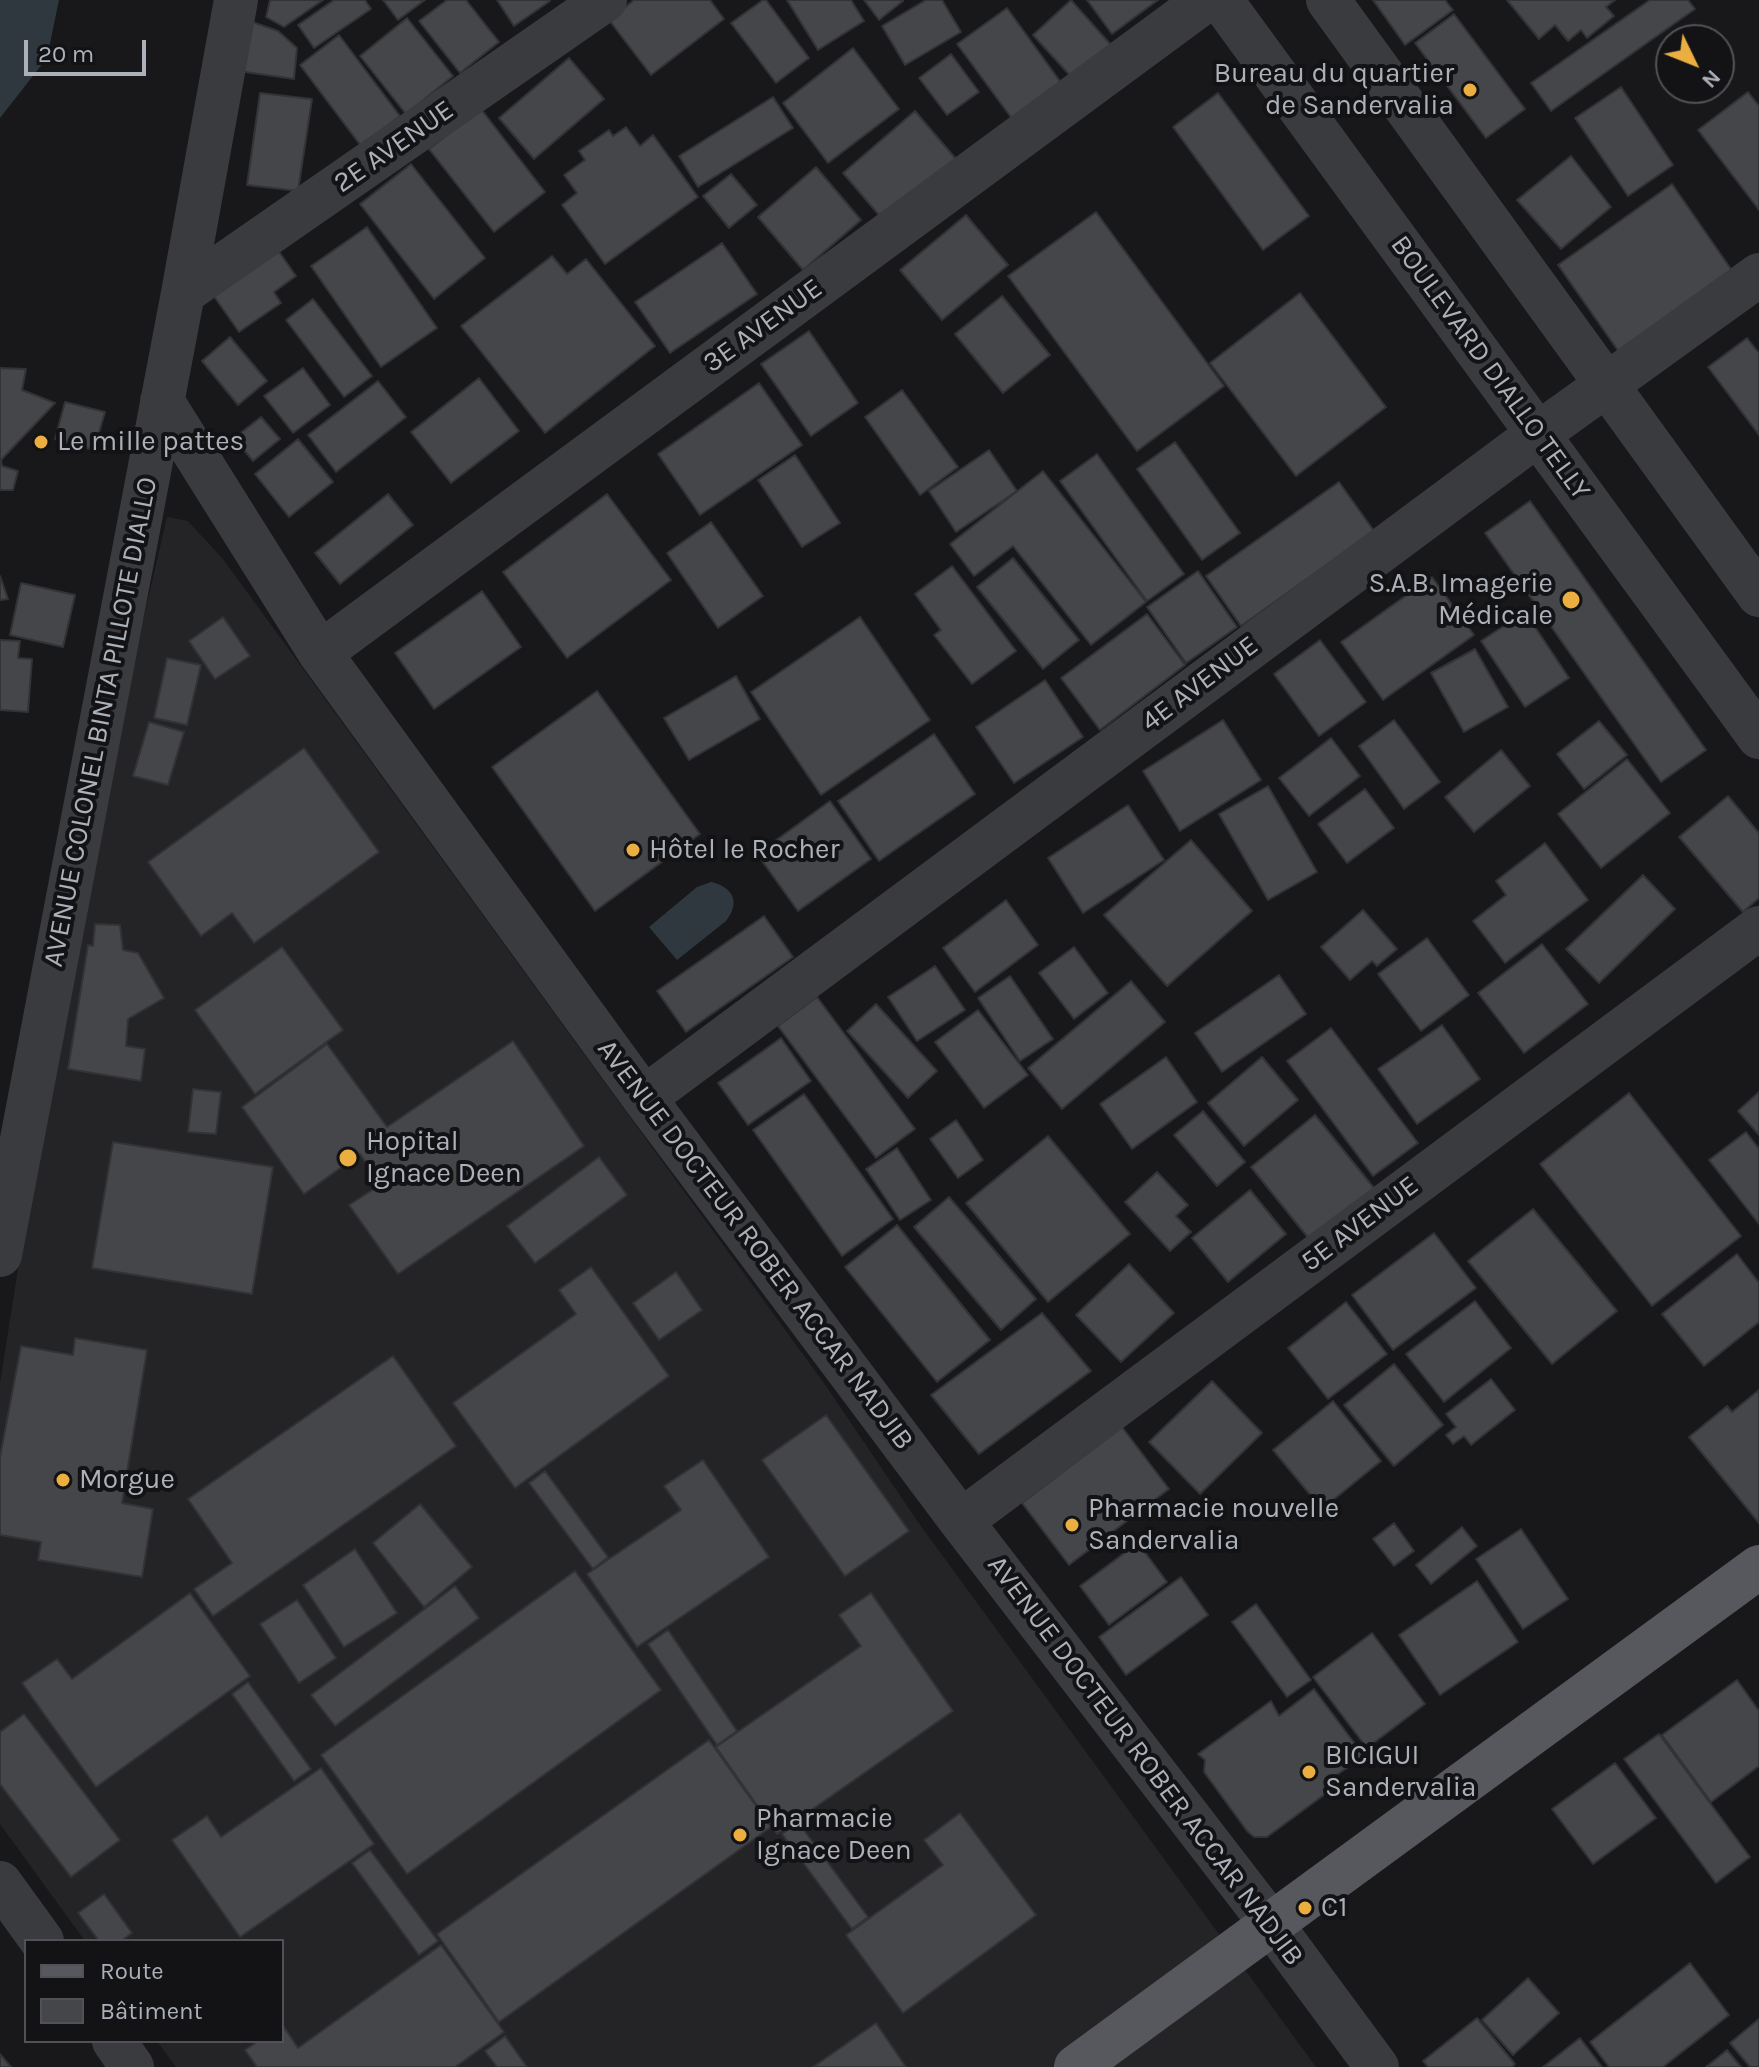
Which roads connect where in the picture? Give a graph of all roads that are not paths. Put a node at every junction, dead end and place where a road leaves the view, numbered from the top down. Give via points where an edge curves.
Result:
1 (236, 0) edge
2 (605, 0) edge
3 (1206, 0) edge
4 (1221, 0) edge
5 (1328, 0) edge
6 (1759, 275) edge
7 (183, 293) junction
8 (1606, 383) junction
9 (162, 401) junction
10 (1538, 434) junction
11 (1759, 595) edge
12 (320, 653) junction
13 (1759, 737) edge
14 (1759, 928) edge
15 (644, 1098) junction
16 (0, 1255) edge
17 (961, 1521) junction
18 (1759, 1567) edge
19 (0, 1883) edge
20 (1272, 1925) junction
21 (41, 1939) edge
22 (115, 2043) edge
23 (132, 2067) edge
24 (1076, 2067) edge
25 (1377, 2067) edge

1 - 7 street, AVENUE COLONEL BINTA PILLOTE DIALLO
2 - 7 street, 2E AVENUE
3 - 12 street, 3E AVENUE
4 - 10 street, BOULEVARD DIALLO TELLY
5 - 8 street
6 - 8 street, 4E AVENUE
7 - 9 street, AVENUE COLONEL BINTA PILLOTE DIALLO
8 - 10 street, 4E AVENUE
8 - 11 street
9 - 12 street, AVENUE DOCTEUR ROBER ACCAR NADJIB
9 - 16 street, AVENUE COLONEL BINTA PILLOTE DIALLO
10 - 13 street, BOULEVARD DIALLO TELLY
10 - 15 street, 4E AVENUE
12 - 15 street, AVENUE DOCTEUR ROBER ACCAR NADJIB
14 - 17 street, 5E AVENUE
15 - 17 street, AVENUE DOCTEUR ROBER ACCAR NADJIB
17 - 20 street, AVENUE DOCTEUR ROBER ACCAR NADJIB
18 - 20 main road
19 - 21 street
20 - 24 main road
20 - 25 street, AVENUE DOCTEUR ROBER ACCAR NADJIB
22 - 23 street

